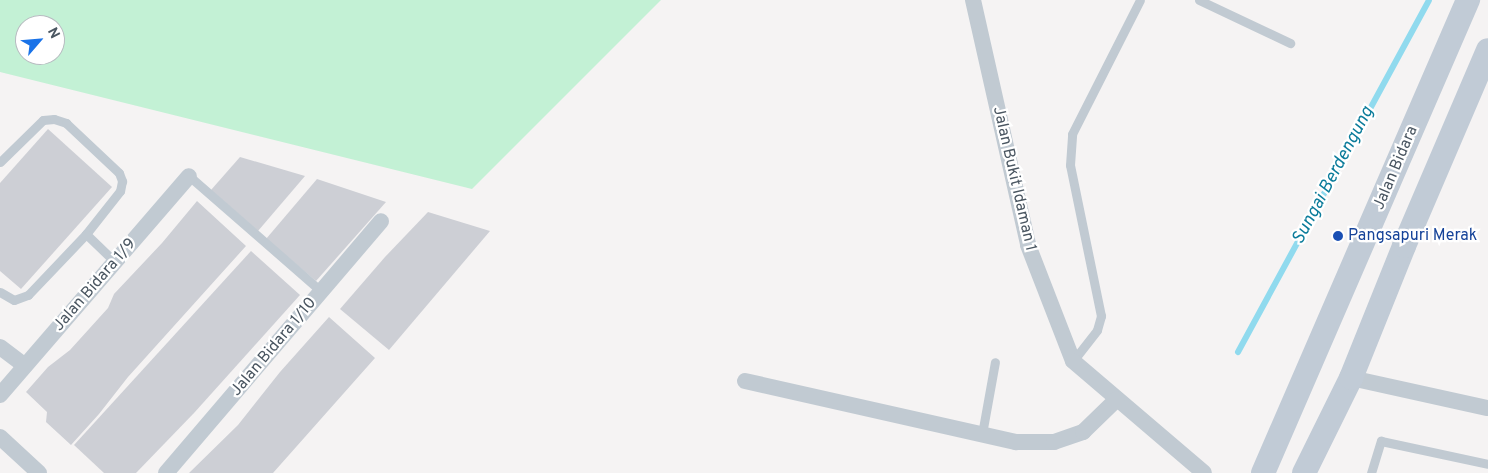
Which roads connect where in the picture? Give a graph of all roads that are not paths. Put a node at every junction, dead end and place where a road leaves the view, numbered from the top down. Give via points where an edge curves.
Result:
1 (973, 0) edge
2 (1140, 0) edge
3 (1199, 0) edge
4 (1468, 0) edge
5 (1290, 43) dead end
6 (1488, 50) edge
7 (0, 162) edge
8 (189, 176) joint
9 (381, 222) dead end
10 (86, 234) junction
11 (115, 262) junction
12 (321, 291) junction
13 (0, 292) edge
14 (0, 347) edge
15 (1073, 361) junction
16 (995, 362) dead end
17 (25, 366) junction
18 (1351, 378) junction
19 (745, 382) dead end
20 (0, 395) edge
21 (1117, 398) junction
22 (1488, 408) edge
23 (982, 434) junction
24 (0, 437) edge
25 (1488, 464) edge
26 (39, 473) edge
27 (166, 473) edge
28 (1204, 473) edge
29 (1263, 473) edge
30 (1304, 473) edge
31 (1371, 473) edge

1 - 15 street, Jalan Bukit Idaman 1 via 1028,245
2 - 15 lane via 1072,134 1070,165 1101,316 1097,330
3 - 5 lane
4 - 29 main road, Jalan Bidara
6 - 18 main road
7 - 10 lane via 43,120 66,123 119,173 122,181 120,191
8 - 11 street, Jalan Bidara 1/9
8 - 12 lane
9 - 12 street, Jalan Bidara 1/10
10 - 11 lane
10 - 13 lane via 28,295 14,300
11 - 17 street, Jalan Bidara 1/9
12 - 27 street, Jalan Bidara 1/10
14 - 17 street
15 - 21 street, Jalan Bukit Idaman 1
16 - 23 lane
17 - 20 street, Jalan Bidara 1/9
18 - 22 street
18 - 30 main road
19 - 23 street
21 - 23 street via 1083,432 1054,442 1016,442
21 - 28 street, Jalan Bukit Idaman 1
24 - 26 street
25 - 31 lane via 1381,441

